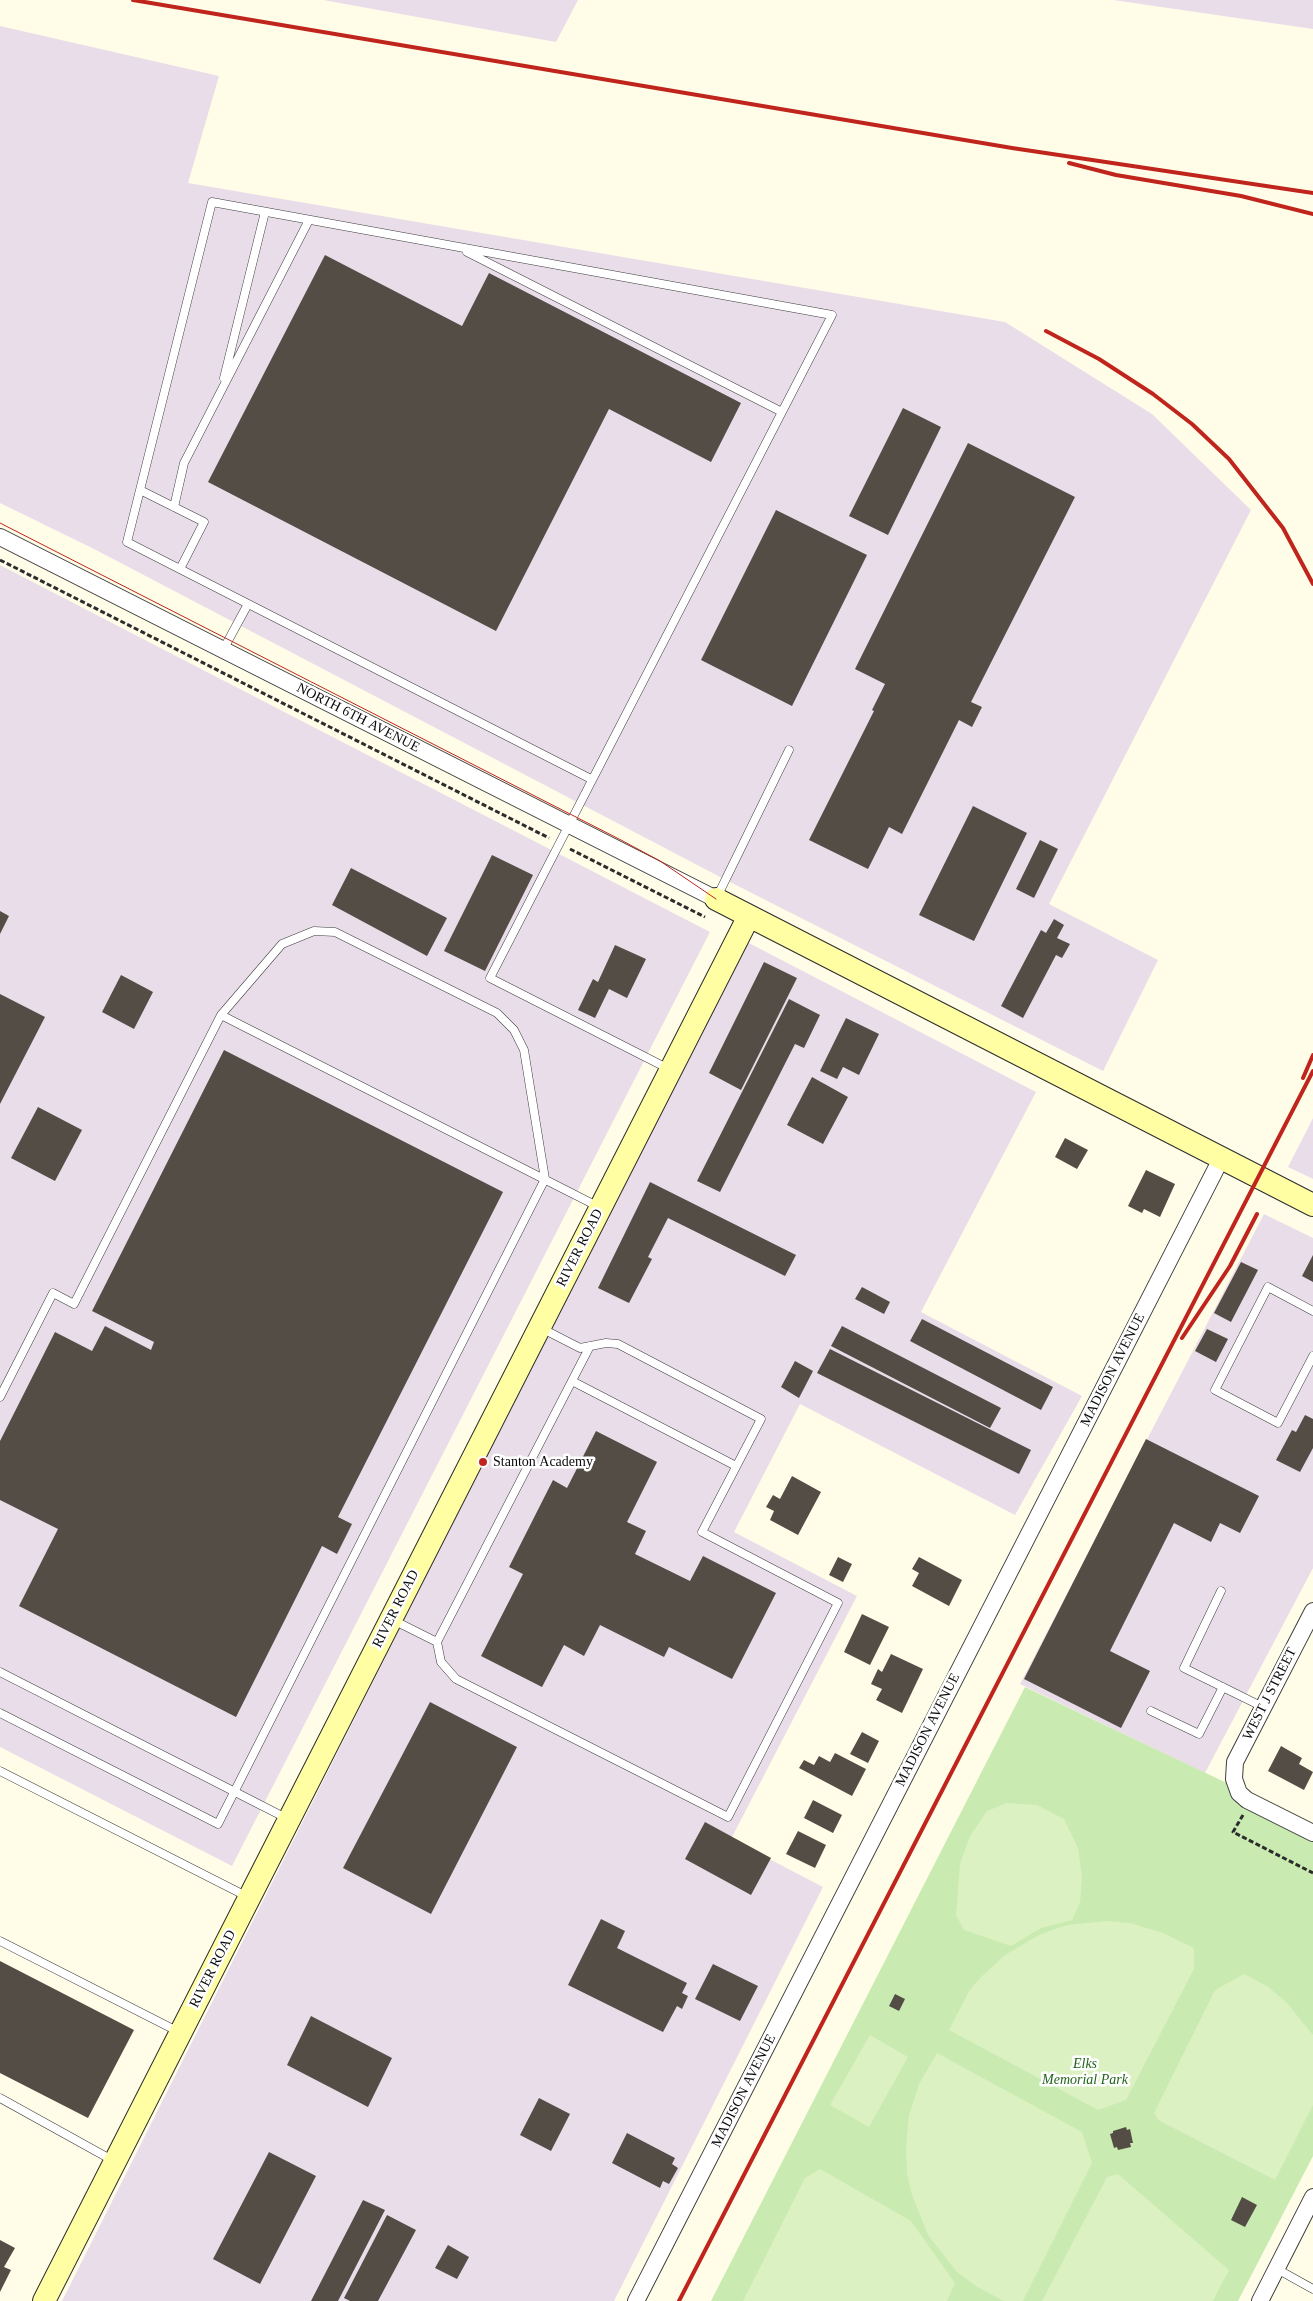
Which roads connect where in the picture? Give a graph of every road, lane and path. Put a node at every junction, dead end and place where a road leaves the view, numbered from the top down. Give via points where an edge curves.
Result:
1 (265, 212) junction
2 (309, 220) junction
3 (459, 247) junction
4 (221, 390) junction
5 (782, 412) junction
6 (140, 490) junction
7 (174, 507) junction
8 (0, 537) edge
9 (0, 560) edge
10 (180, 569) junction
11 (248, 604) junction
12 (223, 650) junction
13 (789, 750) dead end
14 (591, 779) junction
15 (568, 824) junction
16 (558, 843) junction
17 (716, 899) junction
18 (744, 925) junction
19 (221, 1014) junction
20 (671, 1070) junction
21 (1221, 1160) junction
22 (545, 1179) junction
23 (1313, 1205) edge
24 (600, 1207) junction
25 (1313, 1311) edge
26 (539, 1327) junction
27 (590, 1346) junction
28 (1313, 1356) edge
29 (572, 1380) junction
30 (2, 1386) edge
31 (0, 1397) edge
32 (736, 1466) junction
33 (1221, 1591) dead end
34 (1313, 1611) edge
35 (391, 1619) junction
36 (437, 1642) junction
37 (0, 1672) edge
38 (1223, 1687) junction
39 (1263, 1707) junction
40 (1151, 1711) dead end
41 (0, 1713) edge
42 (0, 1770) edge
43 (234, 1791) junction
44 (1250, 1802) junction
45 (289, 1819) junction
46 (1313, 1833) edge
47 (1313, 1873) edge
48 (249, 1898) junction
49 (0, 1941) edge
50 (181, 2032) junction
51 (0, 2098) edge
52 (115, 2162) junction
53 (1313, 2197) edge
54 (1277, 2269) junction
55 (1313, 2289) edge
56 (44, 2301) edge
57 (636, 2301) edge
58 (1260, 2301) edge

1 - 2 lane
1 - 4 lane
1 - 6 lane via 212,202
2 - 3 lane
2 - 4 lane
3 - 5 lane
3 - 5 lane via 832,316
4 - 7 lane via 184,463
5 - 14 lane
6 - 7 lane
6 - 10 lane via 127,542
7 - 10 lane via 204,522
8 - 12 street, NORTH 6TH AVENUE
9 - 16 path
10 - 11 lane
11 - 12 lane
11 - 14 lane
12 - 15 street, NORTH 6TH AVENUE
13 - 17 lane
14 - 15 lane
15 - 16 lane
15 - 17 street, NORTH 6TH AVENUE
16 - 18 path
16 - 20 lane via 490,978
17 - 18 street
18 - 20 street, RIVER ROAD
18 - 21 street
19 - 22 lane
19 - 22 lane via 282,944 314,931 335,932 497,1013 514,1030 524,1050
19 - 30 lane via 74,1304 53,1293
20 - 24 street, RIVER ROAD
21 - 23 street
21 - 57 street, MADISON AVENUE
22 - 24 lane
22 - 43 lane
24 - 26 street, RIVER ROAD
25 - 28 lane via 1268,1288 1215,1390 1278,1423
26 - 27 lane via 580,1348
26 - 35 street, RIVER ROAD
27 - 29 lane
27 - 32 lane via 606,1342 618,1344 761,1419
29 - 32 lane
29 - 36 lane
30 - 31 lane
32 - 36 lane via 702,1532 838,1603 728,1817 456,1679 441,1662
33 - 38 lane via 1184,1668
34 - 39 street, WEST J STREET
35 - 36 lane
35 - 45 street, RIVER ROAD
37 - 43 lane
38 - 39 lane
38 - 40 lane via 1199,1734
39 - 44 street, WEST J STREET via 1235,1762 1234,1779 1239,1793
41 - 43 lane via 218,1824
42 - 48 lane
43 - 45 lane
44 - 46 street
44 - 47 path via 1233,1832
45 - 48 street, RIVER ROAD
48 - 50 street, RIVER ROAD
49 - 50 lane
50 - 52 street, RIVER ROAD
51 - 52 lane
52 - 56 street, RIVER ROAD
53 - 54 street
54 - 55 lane
54 - 58 street

